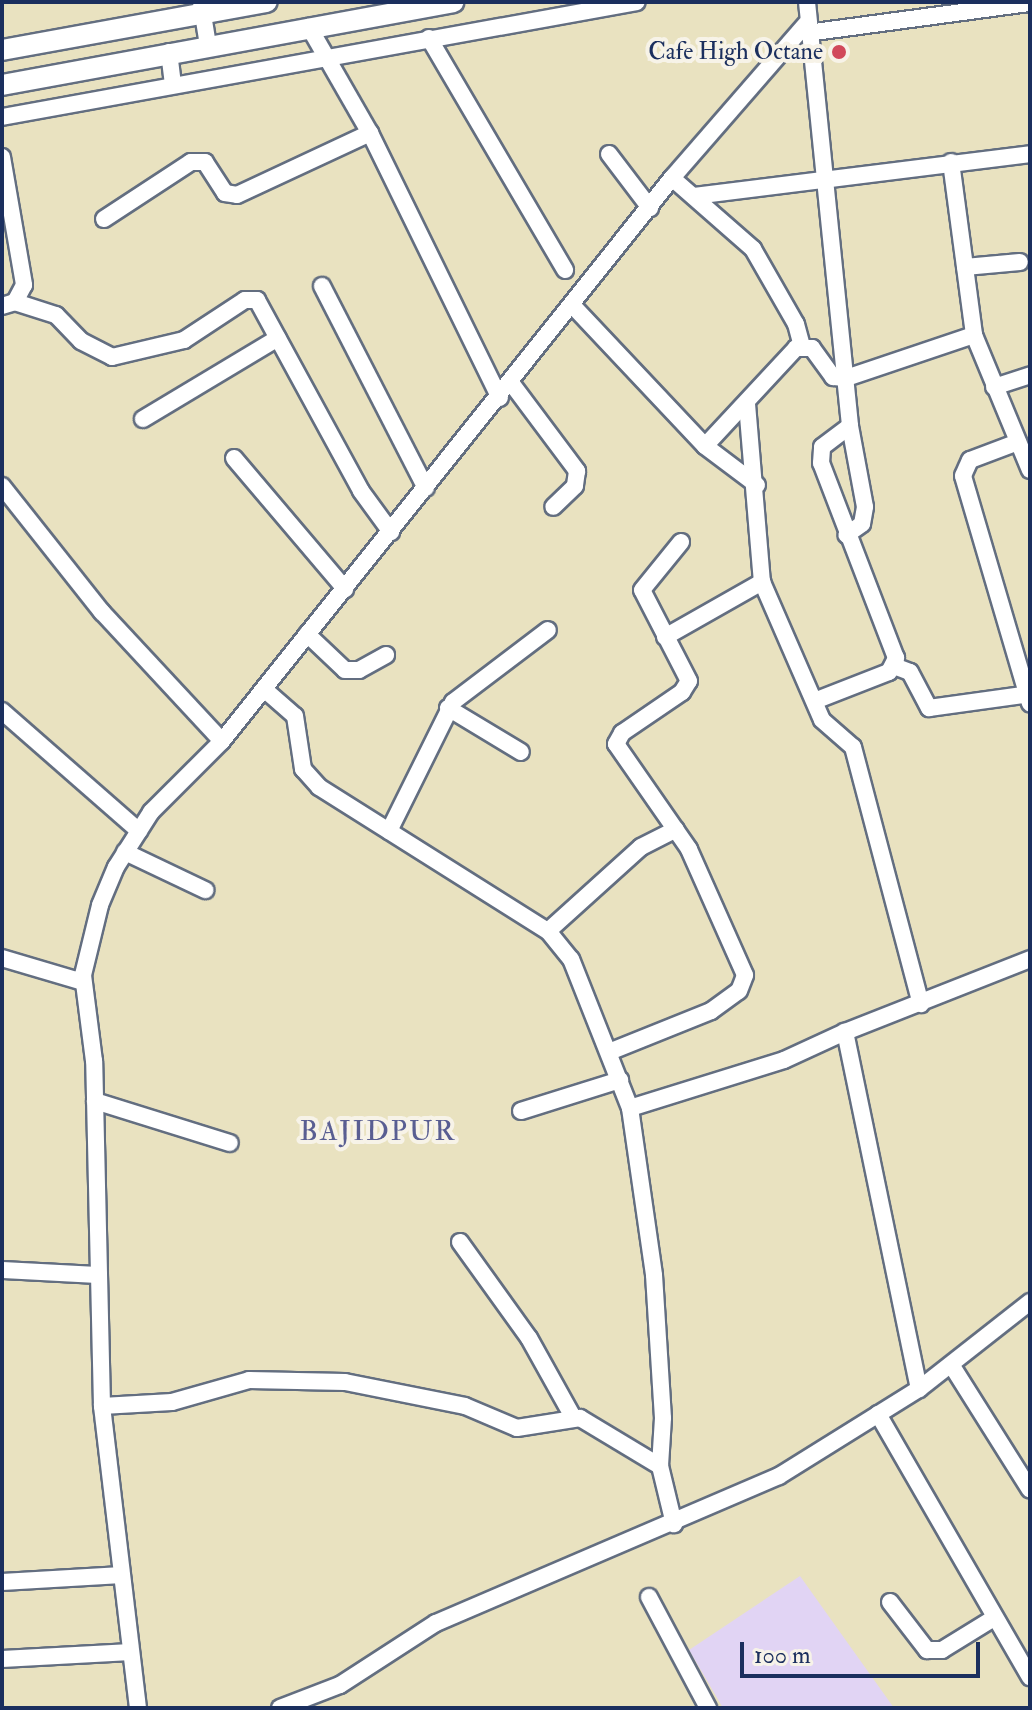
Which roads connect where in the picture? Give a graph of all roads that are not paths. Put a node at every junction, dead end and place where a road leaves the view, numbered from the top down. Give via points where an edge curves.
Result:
1 (267, 2) edge
2 (453, 2) edge
3 (637, 2) edge
4 (807, 2) edge
5 (1030, 3) edge
6 (202, 8) edge
7 (309, 27) junction
8 (806, 28) junction
9 (429, 38) junction
10 (208, 45) junction
11 (2, 50) edge
12 (169, 52) junction
13 (324, 56) junction
14 (2, 85) edge
15 (173, 85) junction
16 (2, 117) edge
17 (370, 133) junction
18 (609, 154) dead end
19 (1030, 154) edge
20 (2, 157) edge
21 (951, 162) junction
22 (672, 178) junction
23 (827, 178) junction
24 (694, 196) junction
25 (650, 208) junction
26 (104, 219) dead end
27 (1020, 262) dead end
28 (965, 267) junction
29 (565, 270) dead end
30 (322, 286) dead end
31 (8, 304) edge
32 (574, 307) junction
33 (974, 335) junction
34 (278, 338) junction
35 (802, 347) junction
36 (1030, 375) edge
37 (846, 378) junction
38 (512, 384) junction
39 (994, 387) junction
40 (500, 398) junction
41 (747, 404) junction
42 (143, 419) dead end
43 (850, 426) junction
44 (1018, 442) junction
45 (705, 446) junction
46 (234, 458) dead end
47 (1030, 470) edge
48 (757, 485) junction
49 (2, 486) edge
50 (426, 488) junction
51 (553, 507) dead end
52 (391, 532) junction
53 (846, 535) junction
54 (681, 542) dead end
55 (762, 582) junction
56 (345, 589) junction
57 (548, 630) dead end
58 (307, 634) junction
59 (665, 637) junction
60 (386, 655) dead end
61 (894, 666) junction
62 (264, 689) junction
63 (1029, 697) edge
64 (817, 700) junction
65 (448, 708) junction
66 (2, 711) edge
67 (222, 741) junction
68 (521, 752) dead end
69 (676, 829) junction
70 (139, 831) junction
71 (389, 831) junction
72 (125, 852) junction
73 (205, 890) dead end
74 (548, 931) junction
75 (2, 958) edge
76 (1030, 959) edge
77 (83, 982) junction
78 (921, 1004) junction
79 (845, 1032) junction
80 (609, 1052) junction
81 (620, 1080) junction
82 (95, 1101) junction
83 (630, 1108) junction
84 (521, 1111) dead end
85 (230, 1143) dead end
86 (460, 1242) dead end
87 (2, 1270) edge
88 (99, 1275) junction
89 (1030, 1302) edge
90 (952, 1366) junction
91 (919, 1389) junction
92 (102, 1406) junction
93 (878, 1414) junction
94 (573, 1417) junction
95 (660, 1466) junction
96 (1030, 1490) edge
97 (674, 1524) junction
98 (122, 1575) junction
99 (2, 1582) edge
100 (649, 1597) dead end
101 (890, 1602) dead end
102 (994, 1618) junction
103 (131, 1652) junction
104 (2, 1659) edge
105 (1030, 1677) edge
106 (138, 1708) edge
107 (280, 1708) edge
108 (708, 1708) edge

1 - 6 street
2 - 7 street
3 - 9 street
4 - 8 street
5 - 8 street
6 - 10 street
6 - 11 street
7 - 10 street
7 - 13 street
8 - 22 street
8 - 23 street
9 - 13 street
9 - 29 street
10 - 12 street
12 - 14 street
12 - 15 street
13 - 15 street
13 - 17 street
15 - 16 street
17 - 26 street via 237,195 225,193 205,162 191,162
17 - 40 street
18 - 25 street
19 - 21 street
20 - 31 street via 24,285
21 - 23 street
21 - 28 street
22 - 24 street
22 - 25 street
23 - 24 street
23 - 37 street
24 - 35 street via 753,249 796,324
25 - 32 street
27 - 28 street
28 - 33 street
30 - 50 street
31 - 34 street via 56,315 105,357 184,340 251,299 262,305
32 - 38 street
32 - 45 street
33 - 37 street
33 - 39 street
34 - 42 street
34 - 52 street via 361,491
35 - 37 street via 816,351 833,377
35 - 41 street via 791,351
36 - 39 street
37 - 43 street
38 - 40 street
38 - 51 street via 577,471 575,486
39 - 44 street
40 - 50 street
41 - 45 street
41 - 48 street
43 - 53 street via 865,517
43 - 53 street via 828,439 820,454
44 - 47 street
44 - 63 street via 970,460 963,476
45 - 48 street
46 - 56 street
48 - 55 street
49 - 67 street via 102,612
50 - 52 street
52 - 56 street
53 - 61 street via 896,658
54 - 59 street via 642,590
55 - 59 street
55 - 64 street
56 - 58 street
57 - 65 street
58 - 60 street via 345,670 359,670
58 - 62 street
59 - 69 street via 687,675 687,688 622,733 616,744
61 - 63 street via 910,672 929,708
61 - 64 street
62 - 67 street
62 - 71 street via 295,716 306,774 348,809
64 - 78 street via 825,726 853,747
65 - 68 street
65 - 71 street
66 - 70 street
67 - 70 street via 151,812
69 - 74 street via 641,847
69 - 80 street via 744,969 743,985 711,1011
70 - 72 street
71 - 74 street
72 - 73 street
72 - 77 street via 98,912
74 - 80 street via 571,959
75 - 77 street
76 - 78 street
77 - 82 street
78 - 79 street
79 - 83 street via 784,1060
79 - 91 street
80 - 81 street
81 - 83 street
81 - 84 street
82 - 85 street
82 - 88 street
83 - 95 street via 654,1275 663,1418
86 - 94 street via 529,1338
87 - 88 street
88 - 92 street
89 - 90 street
90 - 91 street
90 - 96 street
91 - 93 street
92 - 94 street via 172,1402 249,1380 282,1378 380,1386 465,1406 517,1428
92 - 98 street
93 - 97 street via 779,1476
93 - 102 street
94 - 95 street via 594,1423
95 - 97 street
97 - 107 street via 436,1623 340,1685
98 - 99 street
98 - 103 street
100 - 108 street
101 - 102 street via 927,1650 942,1650
102 - 105 street
103 - 104 street
103 - 106 street

